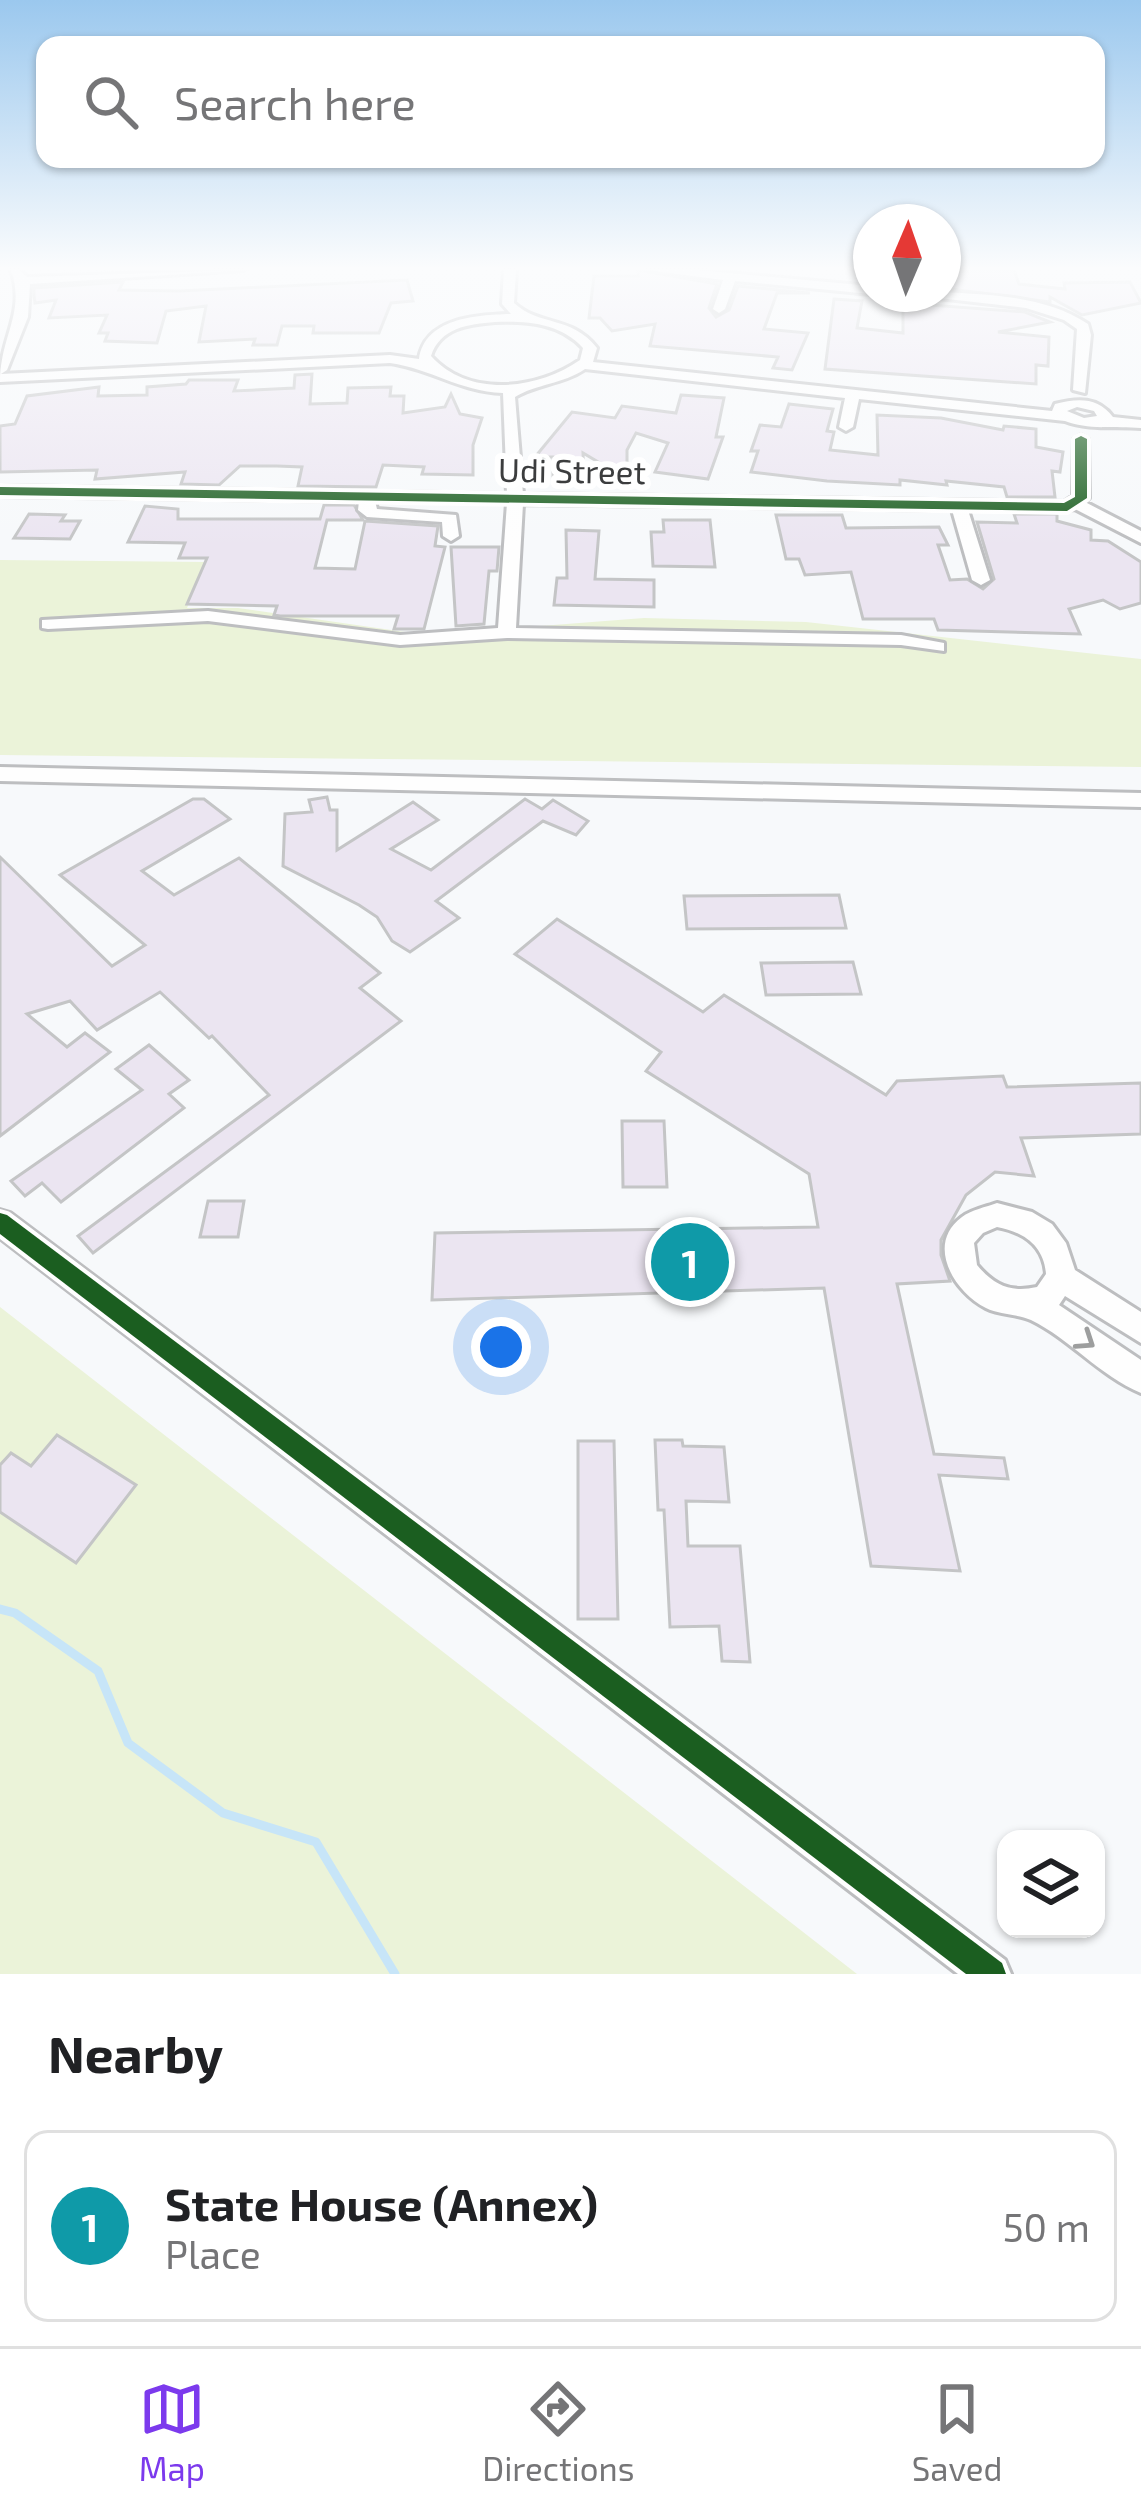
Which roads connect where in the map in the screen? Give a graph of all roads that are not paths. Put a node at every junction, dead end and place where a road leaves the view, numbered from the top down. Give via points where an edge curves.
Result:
1 (201, 362) edge
2 (296, 362) edge
3 (421, 362) edge
4 (583, 362) edge
5 (604, 362) edge
6 (607, 362) edge
7 (1078, 362) edge
8 (427, 364) joint
9 (0, 373) edge
10 (517, 387) junction
11 (853, 392) junction
12 (1069, 407) junction
13 (1094, 420) junction
14 (1141, 420) edge
15 (845, 427) dead end
16 (0, 491) edge
17 (367, 497) junction
18 (515, 499) junction
19 (1076, 504) junction
20 (958, 505) junction
21 (451, 536) dead end
22 (1141, 538) edge
23 (981, 580) dead end
24 (48, 624) dead end
25 (507, 633) junction
26 (938, 647) dead end
27 (0, 774) edge
28 (1141, 800) edge
29 (0, 1222) edge
30 (1061, 1277) junction
31 (1032, 1304) junction
32 (1141, 1329) edge
33 (1141, 1378) edge
34 (991, 1974) edge

1 - 9 street
2 - 9 street
3 - 8 street
4 - 10 street via 556,380
5 - 11 street
6 - 12 street
7 - 12 street
8 - 10 street via 457,381
10 - 18 street via 508,396
11 - 12 street
11 - 15 street
12 - 13 street
12 - 13 street
13 - 14 street
13 - 19 street
16 - 17 street, Udi Street
17 - 18 street, Udi Street
17 - 21 street via 365,510 373,514 450,518
18 - 20 street, Udi Street
18 - 25 street
19 - 20 street, Udi Street
19 - 22 street
20 - 23 street
24 - 25 street via 208,616 400,640
25 - 26 street via 828,637
27 - 28 street
29 - 34 street
30 - 31 street
30 - 31 street via 1055,1247 1030,1224 997,1215 969,1225 958,1249 968,1279 997,1300
30 - 32 street
31 -> 33 street

